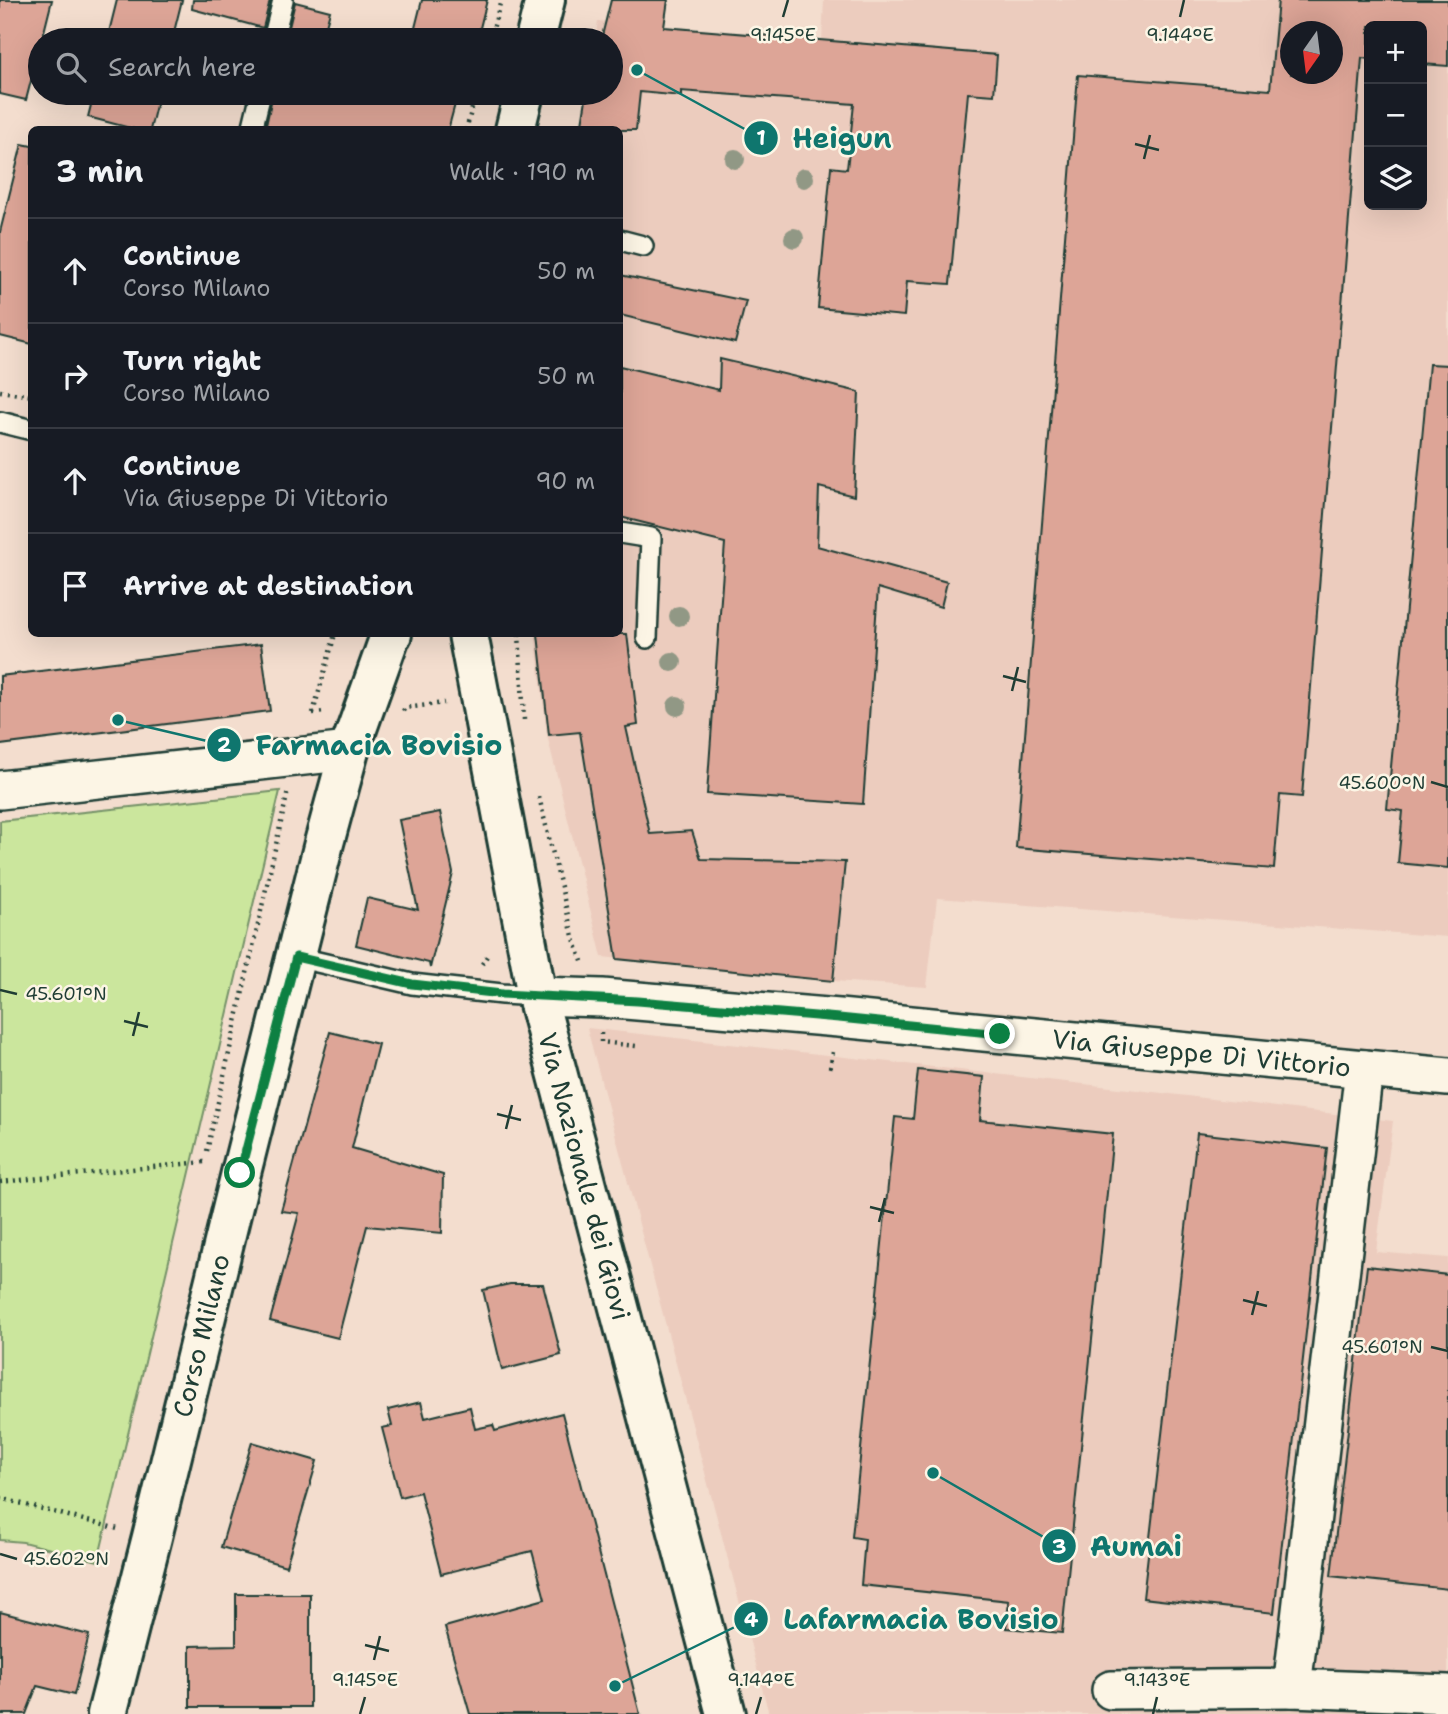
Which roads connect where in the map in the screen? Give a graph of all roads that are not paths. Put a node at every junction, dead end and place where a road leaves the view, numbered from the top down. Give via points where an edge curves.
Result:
1 (283, 0) edge
2 (545, 0) edge
3 (276, 28) edge
4 (539, 28) edge
5 (258, 105) edge
6 (521, 105) edge
7 (253, 126) edge
8 (516, 126) edge
9 (623, 241) edge
10 (643, 246) dead end
11 (0, 422) edge
12 (28, 429) edge
13 (623, 533) edge
14 (390, 637) edge
15 (468, 637) edge
16 (647, 638) dead end
17 (349, 751) junction
18 (0, 790) edge
19 (296, 957) junction
20 (519, 995) junction
21 (1364, 1069) junction
22 (1448, 1077) edge
23 (1292, 1688) junction
24 (1111, 1690) dead end
25 (1448, 1694) edge
26 (107, 1714) edge
27 (726, 1714) edge

1 - 3 lane
2 - 4 main road
5 - 7 lane
6 - 8 main road
9 - 10 lane
11 - 12 lane
13 - 16 lane via 651,538
14 - 17 main road, Corso Milano
15 - 20 main road, Via Nazionale dei Giovi
17 - 18 street
17 - 19 main road, Corso Milano
19 - 20 lane via 412,984
19 - 26 main road, Corso Milano
20 - 21 street, Via Giuseppe Di Vittorio via 839,1018
20 - 27 main road, Via Nazionale dei Giovi
21 - 22 street, Via Giuseppe Di Vittorio
21 - 23 street, Via Giuseppe Di Vittorio
23 - 24 street
23 - 25 street

